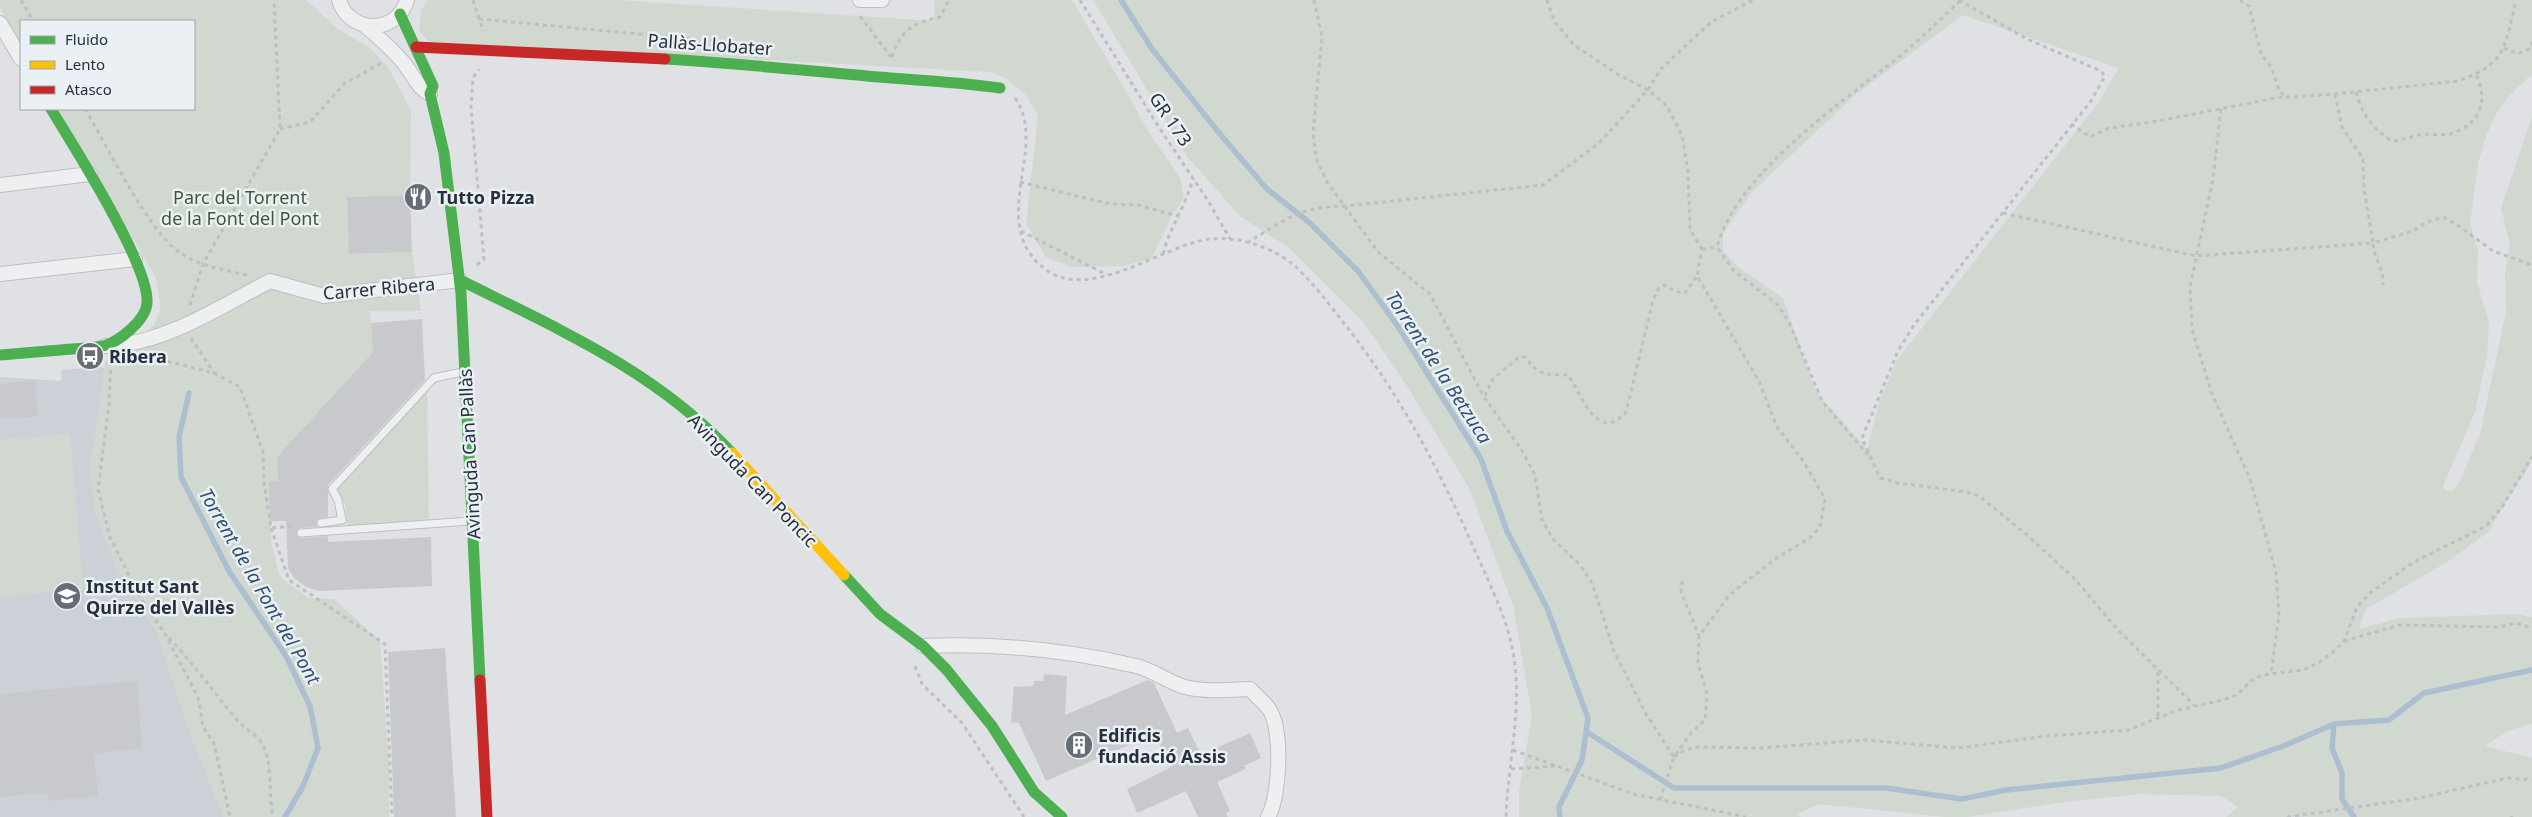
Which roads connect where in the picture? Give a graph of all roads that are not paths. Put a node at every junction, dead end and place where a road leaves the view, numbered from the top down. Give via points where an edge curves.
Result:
1 (406, 0) edge
2 (860, 0) edge
3 (882, 0) edge
4 (338, 1) edge
5 (400, 14) junction
6 (0, 23) edge
7 (364, 25) junction
8 (416, 47) junction
9 (20, 57) edge
10 (1000, 88) road end
11 (430, 94) junction
12 (52, 110) edge
13 (90, 174) junction
14 (0, 185) edge
15 (135, 259) junction
16 (0, 274) edge
17 (460, 280) junction
18 (104, 346) junction
19 (0, 355) edge
20 (465, 372) junction
21 (473, 521) junction
22 (321, 523) road end
23 (301, 532) dead end
24 (923, 646) junction
25 (487, 817) edge
26 (1062, 817) edge
27 (1268, 817) edge

1 - 5 street
2 - 3 street
4 - 7 street, Avinguda Can Pallàs via 349,17
5 - 7 street via 383,25
5 - 8 street, Avinguda Can Pallàs
6 - 9 street
7 - 11 street, Avinguda Can Pallàs via 396,54 422,90
8 - 10 street, Pallàs-Llobater via 662,58 962,82
8 - 11 street, Avinguda Can Pallàs via 433,86
11 - 17 street, Avinguda Can Pallàs via 444,153
12 - 13 street
13 - 14 street
13 - 15 street
15 - 16 street
15 - 18 street via 148,292 147,305 134,326
17 - 18 street, Carrer Ribera via 324,296 270,281 183,325 131,344
17 - 20 street, Avinguda Can Pallàs
17 - 24 street, Avinguda Can Poncic via 600,350 653,382 714,434 880,614
18 - 19 street
20 - 21 street, Avinguda Can Pallàs
20 - 22 lane via 434,378 332,489 342,520
21 - 23 lane
21 - 25 street, Avinguda Can Pallàs
24 - 26 street, Avinguda Can Poncic via 992,726 1034,792
24 - 27 street via 982,644 1045,648 1138,666 1185,687 1221,691 1250,689 1270,710 1279,741 1278,773

